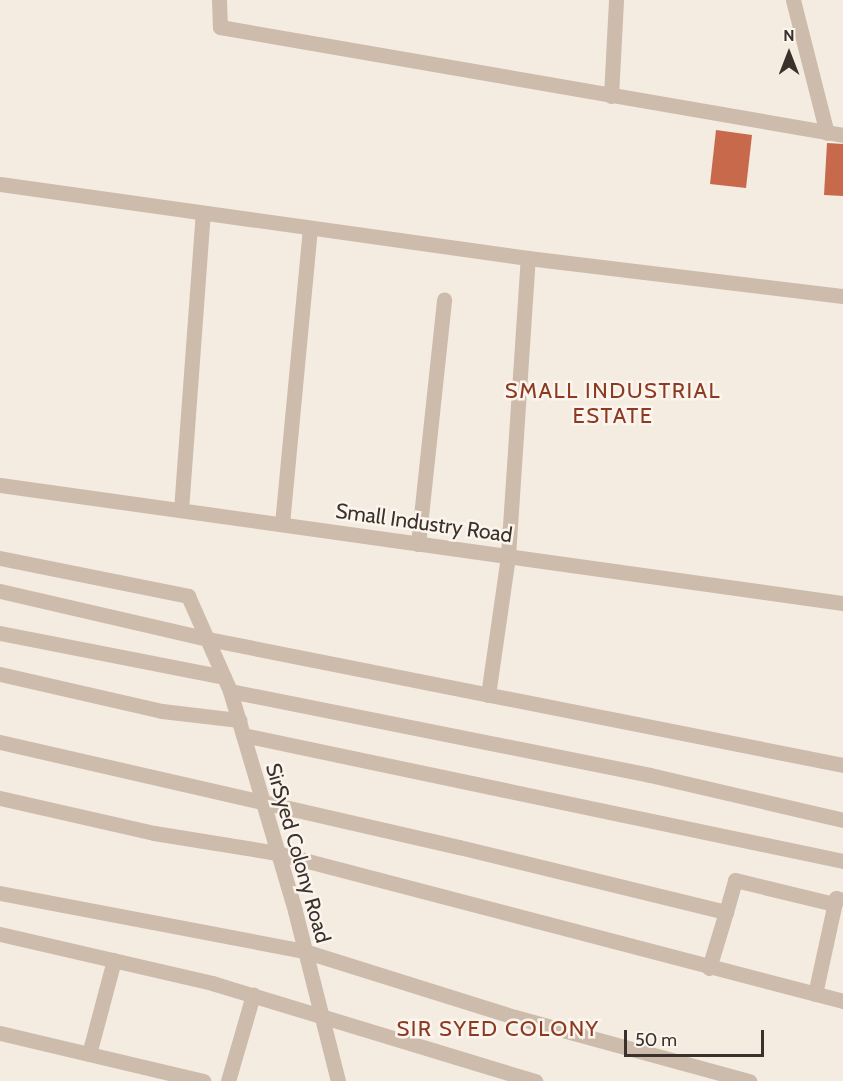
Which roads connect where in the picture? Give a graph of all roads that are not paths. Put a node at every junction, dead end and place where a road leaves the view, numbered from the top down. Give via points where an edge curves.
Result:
1 (219, 0) edge
2 (616, 0) edge
3 (793, 0) edge
4 (610, 96) junction
5 (827, 133) junction
6 (843, 135) edge
7 (0, 184) edge
8 (203, 213) junction
9 (310, 228) junction
10 (528, 258) junction
11 (843, 296) edge
12 (444, 299) dead end
13 (0, 485) edge
14 (181, 510) junction
15 (282, 524) junction
16 (418, 544) junction
17 (508, 556) junction
18 (0, 558) edge
19 (0, 591) edge
20 (843, 603) edge
21 (0, 633) edge
22 (208, 639) junction
23 (0, 674) edge
24 (227, 684) junction
25 (488, 695) junction
26 (241, 728) junction
27 (0, 742) edge
28 (843, 765) edge
29 (0, 798) edge
30 (263, 802) junction
31 (843, 820) edge
32 (277, 853) junction
33 (843, 861) edge
34 (0, 893) edge
35 (839, 902) edge
36 (726, 912) junction
37 (0, 934) edge
38 (304, 951) junction
39 (114, 960) junction
40 (709, 968) junction
41 (815, 994) junction
42 (253, 995) junction
43 (843, 1001) edge
44 (318, 1013) junction
45 (0, 1033) edge
46 (89, 1054) junction
47 (203, 1081) edge
48 (228, 1081) edge
49 (338, 1081) edge
50 (535, 1081) edge
51 (749, 1081) edge

1 - 4 street via 220,27
2 - 4 street
3 - 5 street
4 - 5 street
5 - 6 street
7 - 8 street
8 - 9 street
8 - 14 street
9 - 10 street
9 - 15 street
10 - 11 street
10 - 17 street
12 - 16 street
13 - 14 street, Small Industry Road
14 - 15 street, Small Industry Road
15 - 16 street, Small Industry Road
16 - 17 street, Small Industry Road
17 - 20 street, Small Industry Road
17 - 25 street
18 - 22 street, SirSyed Colony Road via 188,596
19 - 22 street
21 - 24 street
22 - 24 street, SirSyed Colony Road
22 - 25 street
23 - 26 street
24 - 26 street, SirSyed Colony Road
24 - 31 street
25 - 28 street
26 - 30 street, SirSyed Colony Road
26 - 33 street
27 - 30 street
29 - 32 street via 154,833
30 - 32 street, SirSyed Colony Road
30 - 36 street
32 - 38 street, SirSyed Colony Road
32 - 40 street
34 - 38 street
35 - 36 street via 735,880
35 - 41 street
36 - 40 street
37 - 39 street
38 - 44 street, SirSyed Colony Road
38 - 51 street via 515,1017
39 - 42 street
39 - 46 street
40 - 41 street
41 - 43 street
42 - 44 street
42 - 48 street
44 - 49 street, SirSyed Colony Road
44 - 50 street
45 - 46 street
46 - 47 street

